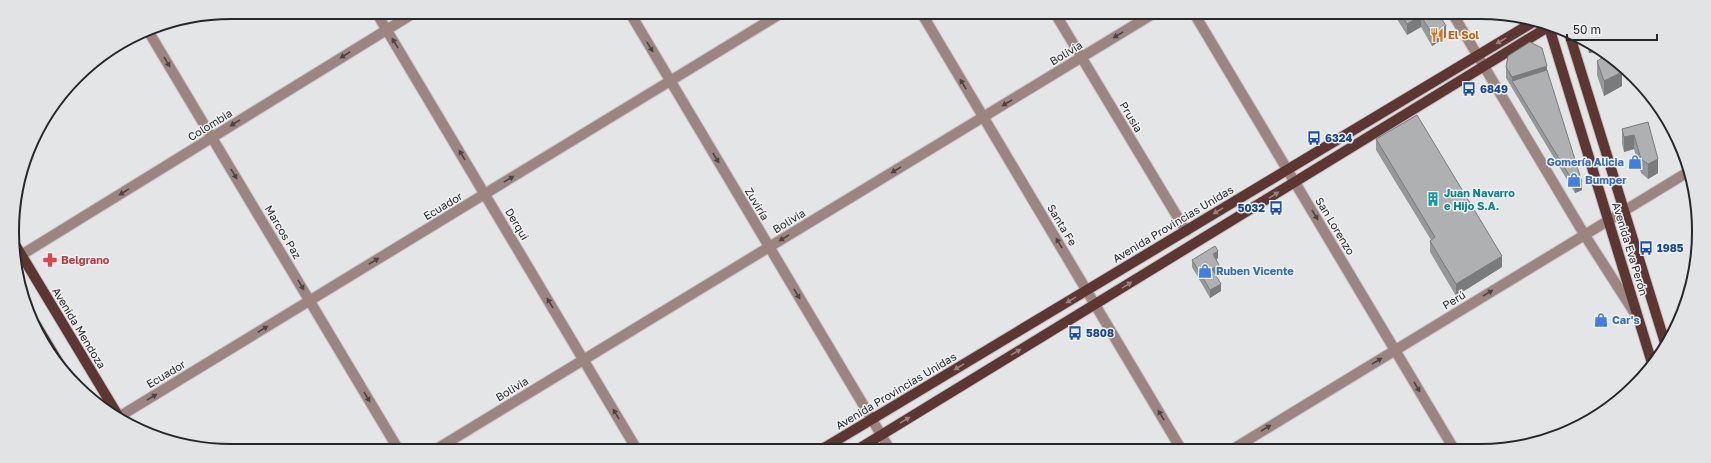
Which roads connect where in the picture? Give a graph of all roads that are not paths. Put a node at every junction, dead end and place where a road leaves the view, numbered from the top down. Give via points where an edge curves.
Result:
1 (380, 19) edge
2 (404, 19) edge
3 (634, 19) edge
4 (772, 19) edge
5 (925, 19) edge
6 (1058, 19) edge
7 (1144, 19) edge
8 (1197, 19) edge
9 (1456, 19) edge
10 (1529, 25) edge
11 (1545, 29) edge
12 (386, 30) junction
13 (1549, 30) edge
14 (150, 35) edge
15 (1571, 40) edge
16 (1478, 56) junction
17 (1081, 57) junction
18 (1484, 66) junction
19 (670, 81) junction
20 (983, 117) junction
21 (212, 137) junction
22 (1288, 170) junction
23 (1684, 174) edge
24 (1295, 182) junction
25 (485, 194) junction
26 (1624, 210) junction
27 (1608, 220) junction
28 (1186, 231) junction
29 (1584, 234) junction
30 (769, 247) junction
31 (20, 252) edge
32 (21, 258) edge
33 (1087, 290) junction
34 (310, 300) junction
35 (1095, 304) junction
36 (1639, 320) junction
37 (1664, 338) edge
38 (1395, 350) junction
39 (1650, 358) edge
40 (584, 360) junction
41 (113, 408) edge
42 (125, 416) edge
43 (872, 419) junction
44 (881, 435) junction
45 (395, 444) edge
46 (445, 444) edge
47 (634, 444) edge
48 (831, 444) edge
49 (866, 444) edge
50 (887, 444) edge
51 (1178, 444) edge
52 (1241, 444) edge
53 (1451, 444) edge

1 - 12 street, Derqui
2 - 12 street, Colombia
3 -> 19 street, Zuviría
4 - 19 street, Ecuador
20 -> 5 street, Santa Fe
6 - 17 street, Prusia
7 -> 17 street, Bolivia
8 - 22 street, San Lorenzo
9 - 16 street
10 -> 16 main road, Avenida Provincias Unidas
11 - 18 main road
12 -> 21 street, Colombia
25 -> 12 street, Derqui
13 - 27 main road, Avenida Eva Perón
14 -> 21 street, Marcos Paz
15 - 26 main road, Avenida Eva Perón
16 - 18 street
16 - 22 main road, Avenida Provincias Unidas
17 -> 20 street, Bolivia
17 - 28 street, Prusia
18 - 24 main road
18 - 29 street
25 -> 19 street, Ecuador
19 -> 30 street, Zuviría
20 -> 30 street, Bolivia
33 -> 20 street, Santa Fe
21 -> 31 street, Colombia
21 -> 34 street, Marcos Paz
22 - 24 street, San Lorenzo
22 -> 28 main road, Avenida Provincias Unidas
23 - 26 street, Perú
35 -> 24 main road
24 -> 38 street, San Lorenzo
34 -> 25 street, Ecuador
40 -> 25 street, Derqui
26 - 27 street, Perú
26 - 37 main road, Avenida Eva Perón
27 - 29 street, Perú
27 - 36 main road, Avenida Eva Perón
28 - 33 main road, Avenida Provincias Unidas
29 - 36 street
38 -> 29 street, Perú
30 - 40 street, Bolivia
30 -> 43 street, Zuviría
32 - 41 main road, Avenida Mendoza
33 - 35 street, Santa Fe
33 -> 43 main road, Avenida Provincias Unidas
42 -> 34 street, Ecuador
34 -> 45 street, Marcos Paz
44 -> 35 main road
51 -> 35 street, Santa Fe
36 - 39 main road, Avenida Eva Perón
52 -> 38 street, Perú
38 -> 53 street, San Lorenzo
40 - 46 street, Bolivia
47 -> 40 street, Derqui
43 - 44 street, Zuviría
43 - 48 main road, Avenida Provincias Unidas
44 - 49 main road
44 - 50 street, Zuviría

